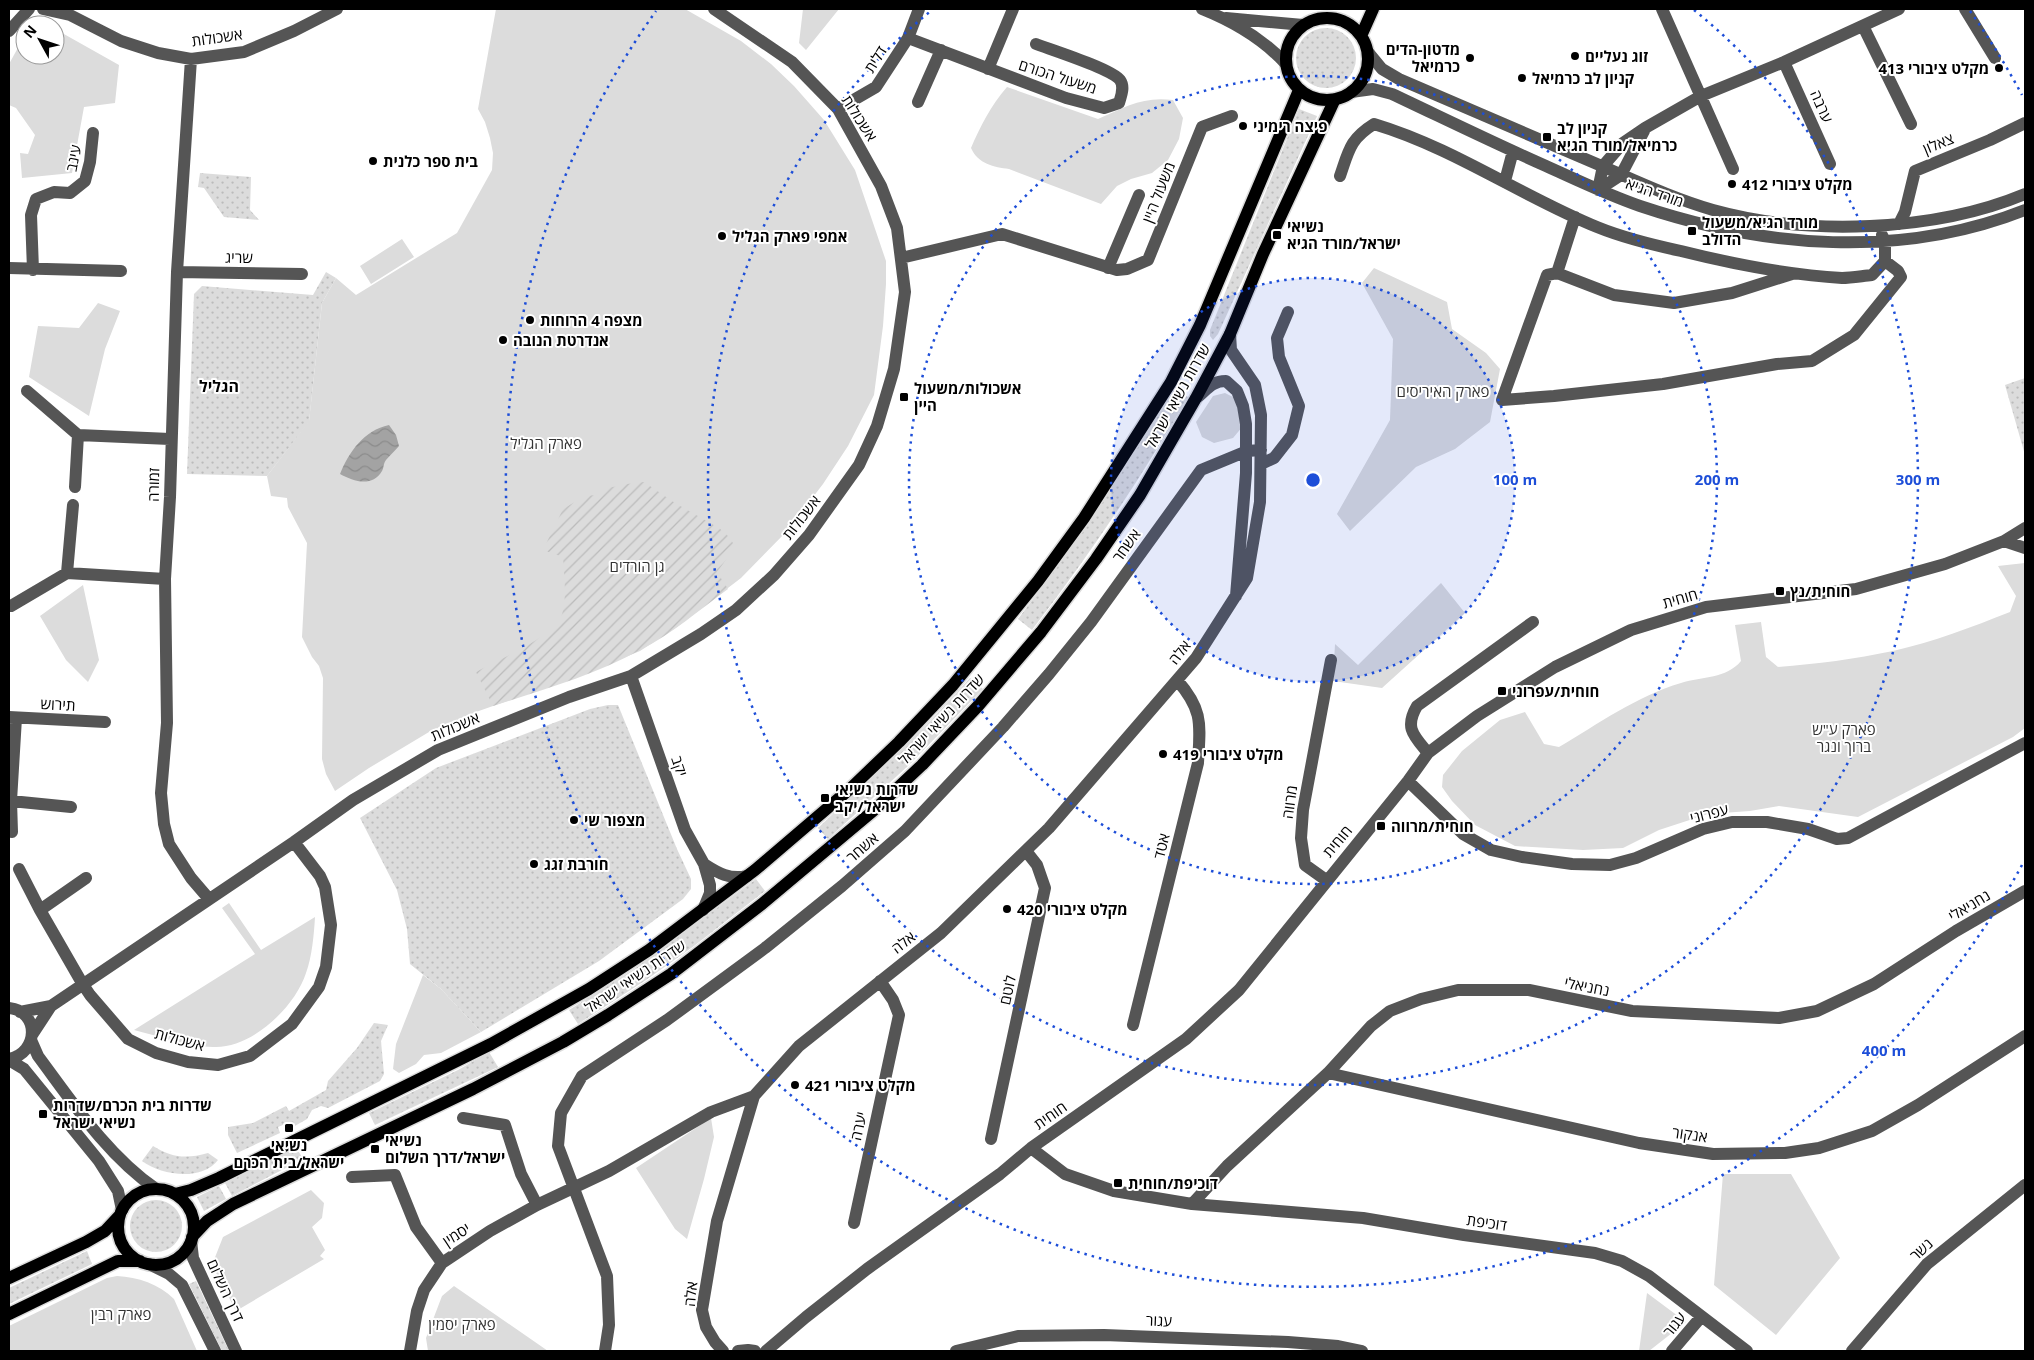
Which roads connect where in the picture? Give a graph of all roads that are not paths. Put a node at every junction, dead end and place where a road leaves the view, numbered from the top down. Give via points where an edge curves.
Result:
1 (29, 9) edge
2 (43, 9) edge
3 (337, 9) edge
4 (714, 9) edge
5 (919, 9) edge
6 (1013, 9) edge
7 (1202, 9) edge
8 (1372, 9) edge
9 (1662, 9) edge
10 (1899, 9) edge
11 (1965, 9) edge
12 (68, 12) edge
13 (1330, 13) edge
14 (1224, 17) junction
15 (1303, 25) junction
16 (1863, 26) junction
17 (9, 31) edge
18 (1362, 36) junction
19 (908, 38) junction
20 (1036, 44) dead end
21 (941, 50) junction
22 (1368, 52) junction
23 (1995, 58) dead end
24 (191, 59) junction
25 (1784, 62) junction
26 (1286, 64) junction
27 (988, 69) junction
28 (1299, 90) junction
29 (1351, 92) junction
30 (1701, 96) junction
31 (1335, 99) junction
32 (918, 102) dead end
33 (838, 109) junction
34 (1232, 116) dead end
35 (2025, 123) edge
36 (1911, 124) dead end
37 (1645, 128) junction
38 (93, 134) dead end
39 (1513, 151) junction
40 (1830, 164) dead end
41 (1603, 166) junction
42 (1733, 169) dead end
43 (1621, 174) junction
44 (1340, 176) dead end
45 (1505, 181) junction
46 (1598, 190) junction
47 (2025, 194) edge
48 (1139, 195) dead end
49 (2025, 210) edge
50 (1575, 217) junction
51 (1899, 224) junction
52 (1878, 226) junction
53 (1885, 242) junction
54 (902, 258) junction
55 (1885, 261) junction
56 (9, 268) edge
57 (1108, 268) junction
58 (33, 270) junction
59 (121, 272) dead end
60 (177, 272) junction
61 (1796, 272) junction
62 (1557, 273) junction
63 (302, 274) dead end
64 (1288, 312) dead end
65 (1230, 334) junction
66 (27, 391) dead end
67 (1196, 398) junction
68 (78, 435) junction
69 (170, 439) junction
70 (1247, 450) junction
71 (1261, 450) junction
72 (1261, 464) junction
73 (75, 486) dead end
74 (73, 505) dead end
75 (2025, 528) edge
76 (2004, 541) junction
77 (2025, 548) edge
78 (67, 573) junction
79 (165, 579) junction
80 (1235, 599) junction
81 (11, 606) dead end
82 (1533, 622) dead end
83 (1331, 660) dead end
84 (631, 676) junction
85 (1178, 680) junction
86 (12, 718) edge
87 (105, 722) dead end
88 (2025, 742) edge
89 (1428, 754) junction
90 (1408, 782) junction
91 (12, 801) junction
92 (71, 807) dead end
93 (12, 832) dead end
94 (294, 842) junction
95 (1026, 851) junction
96 (704, 864) junction
97 (19, 869) dead end
98 (747, 876) junction
99 (86, 878) dead end
100 (1326, 880) junction
101 (2025, 891) edge
102 (209, 899) junction
103 (40, 910) junction
104 (703, 910) junction
105 (880, 981) junction
106 (82, 983) junction
107 (51, 1006) junction
108 (14, 1010) edge
109 (1133, 1025) dead end
110 (2025, 1036) edge
111 (32, 1038) junction
112 (9, 1059) edge
113 (1328, 1073) junction
114 (754, 1096) junction
115 (463, 1118) dead end
116 (991, 1140) dead end
117 (1031, 1148) junction
118 (352, 1177) dead end
119 (2025, 1185) edge
120 (573, 1188) junction
121 (156, 1189) junction
122 (175, 1194) junction
123 (1192, 1204) junction
124 (537, 1205) junction
125 (120, 1213) junction
126 (854, 1223) dead end
127 (192, 1239) junction
128 (144, 1263) junction
129 (442, 1263) junction
130 (9, 1278) edge
131 (9, 1314) edge
132 (1701, 1317) junction
133 (215, 1351) edge
134 (236, 1351) edge
135 (410, 1351) edge
136 (605, 1351) edge
137 (723, 1351) edge
138 (738, 1351) edge
139 (755, 1351) edge
140 (766, 1351) edge
141 (956, 1351) edge
142 (1362, 1351) edge
143 (1672, 1351) edge
144 (1747, 1351) edge
145 (1852, 1351) edge

1 - 17 street
2 - 12 street, אשכולות
3 - 24 street, אשכולות via 244,52
4 - 33 street, אשכולות via 792,62
5 - 19 street, דלית
6 - 27 street
7 - 14 street
8 - 18 main road
9 - 30 street
10 - 16 street
11 - 23 street
12 - 24 street, אשכולות via 121,41
13 - 15 main road
13 - 18 main road
14 - 15 street
14 - 26 street
15 - 26 main road via 1288,45
16 - 25 street
16 - 36 street
18 - 22 main road
19 - 21 street, משעול הכורם
19 - 33 street, דלית via 876,87
20 - 27 street, משעול הכורם via 1109,72 1120,80 1123,89 1119,103 1104,108 1066,98
21 - 27 street, משעול הכורם
21 - 32 street
22 - 29 main road via 1363,79
22 - 41 street, מורד הגיא via 1382,70
24 - 60 street, זמורה
25 - 30 street
25 - 40 street, ערבה
26 - 28 main road via 1288,74
28 - 31 main road via 1316,98
28 - 98 main road, שדרות נשיאי ישראל via 1200,325 1171,382 1084,518 998,631 932,707 851,788
29 - 31 main road
29 - 39 street, מורד הגיא via 1373,89 1392,94
30 - 37 street
30 - 42 street
31 - 65 main road, שדרות נשיאי ישראל via 1263,254
33 - 54 street, אשכולות via 881,186 897,228
34 - 57 street, משעול היין via 1202,127 1148,260 1127,269
35 - 51 street, צאלון via 1914,171 1905,212
37 - 41 street via 1623,143
37 - 43 street
38 - 58 street, עינב via 85,181 70,193 54,192 36,199 31,215
39 - 45 street
39 - 46 street, מורד הגיא
41 - 43 street, מורד הגיא
41 - 46 street
43 - 46 street
43 - 52 street, מורד הגיא via 1712,210 1739,216 1785,224
44 - 45 street via 1354,141 1374,124 1449,152
45 - 50 street
46 - 53 street, מורד הגיא via 1639,206 1734,232 1826,243
47 - 51 street, מורד הגיא via 1971,210
48 - 57 street, משעול היין
49 - 53 street, מורד הגיא via 1976,226
50 - 61 street via 1599,228 1720,261
50 - 62 street
51 - 52 street, מורד הגיא
52 - 53 street
53 - 55 street
54 - 57 street, משעול היין via 1002,234
54 - 84 street, אשכולות via 905,292 894,369 878,426 859,465 809,535 774,575 736,610 708,630
55 - 61 street via 1872,275 1843,278
55 - 62 street via 1898,271 1900,277 1891,291 1854,335 1812,361 1656,385 1502,400 1547,275
56 - 58 street
58 - 59 street
60 - 63 street, שריג
60 - 69 street, זמורה
61 - 62 street via 1732,293 1674,303 1614,295
64 - 72 street via 1277,338 1279,357 1299,406 1292,435 1274,458
65 - 67 main road, שדרות נשיאי ישראל
65 - 71 street, אלה via 1231,350 1255,386 1261,415
66 - 68 street
67 - 70 street, אלה via 1218,381 1232,385 1243,406
67 - 127 main road, שדרות נשיאי ישראל via 1140,495 1035,639 922,765 775,894 670,974 570,1038 473,1089 233,1204 207,1221
68 - 69 street
68 - 73 street
69 - 79 street, זמורה
70 - 71 street, אשחר
70 - 80 street, אלה
70 - 120 street, אשחר via 1201,470 1091,622 1049,674 905,831 765,948 667,1020 582,1076 561,1113 558,1146
71 - 72 street, אלה
72 - 80 street, אלה via 1260,502 1247,578
74 - 78 street
75 - 76 street, חוחית
76 - 77 street
76 - 89 street, חוחית via 1945,564 1856,589 1706,607 1630,630 1555,667 1477,716
78 - 79 street
78 - 81 street
79 - 102 street, זמורה via 166,723 161,793 164,824 169,844
80 - 85 street, אלה
82 - 89 street via 1417,706 1410,718 1413,734
83 - 100 street, מרווה via 1303,810 1301,838 1305,865
84 - 94 street, אשכולות via 569,697 438,750 352,800
84 - 96 street, יקב via 685,830
85 - 95 street, אלה
85 - 109 street, אטד via 1189,693 1200,719 1198,763
86 - 87 street, תירוש
86 - 91 street
88 - 90 street, עפרוני via 1848,838 1837,839 1808,829 1767,822 1732,822 1610,865 1572,864 1491,850 1463,834
89 - 90 street, חוחית
90 - 100 street, חוחית
91 - 92 street
91 - 93 street
94 - 102 street, אשכולות
94 - 106 street, אשכולות via 325,887 331,925 326,968 319,987 292,1024 250,1056 218,1065 188,1062 156,1053 128,1038
95 - 105 street, אלה via 941,933
95 - 116 street, לוטם via 1037,865 1045,888
96 - 98 street via 732,878
96 - 104 street, יקב via 710,893
97 - 103 street, אשכולות
98 - 104 main road, שדרות נשיאי ישראל
99 - 103 street
100 - 117 street, חוחית via 1239,990 1186,1039
101 - 113 street, נחניאלי via 1874,984 1817,1011 1779,1018 1632,1011 1529,990 1458,990 1390,1011 1371,1026
102 - 106 street, אשכולות
103 - 106 street, אשכולות
104 - 122 main road, שדרות נשיאי ישראל via 650,950 589,989 491,1044 219,1178
105 - 114 street, אלה via 799,1046
105 - 126 street, יערה via 899,1015
106 - 107 street, אשכולות
107 - 108 street, אשכולות
107 - 111 street, אשכולות
108 - 111 street via 26,1017
110 - 113 street, אנקור via 1872,1131 1819,1148 1785,1153 1713,1154 1639,1143
111 - 112 street, אשכולות via 22,1054
111 - 121 street via 38,1056 111,1150
112 - 125 street via 24,1069 99,1160 118,1191
113 - 123 street, נחניאלי via 1227,1166
114 - 120 street, יסמין via 711,1112
114 - 137 street, אלה via 717,1221 702,1310 706,1327
115 - 124 street via 505,1125 521,1174
117 - 123 street, דוכיפת via 1065,1174 1114,1191
117 - 140 street, חוחית via 1000,1174 867,1269
118 - 129 street via 395,1174 416,1227
119 - 145 street, נשר via 1927,1264
120 - 124 street, יסמין
120 - 136 street via 607,1276 609,1325
121 - 122 main road
121 - 125 main road via 140,1192
122 - 127 main road via 192,1214
123 - 132 street, דוכיפת via 1363,1218 1595,1253 1622,1261 1649,1276
124 - 129 street, יסמין
125 - 128 main road via 118,1233 121,1242 132,1256
125 - 130 main road via 99,1235
127 - 128 main road via 184,1252 168,1263
127 - 134 street, דרך השלום via 193,1258
128 - 131 main road via 118,1261
128 - 133 street via 169,1274 182,1285
129 - 135 street, יסמין via 424,1290
132 - 143 street, עגור
132 - 144 street, דוכיפת
138 - 139 street
141 - 142 street, עגור via 1018,1336 1104,1335 1288,1342

